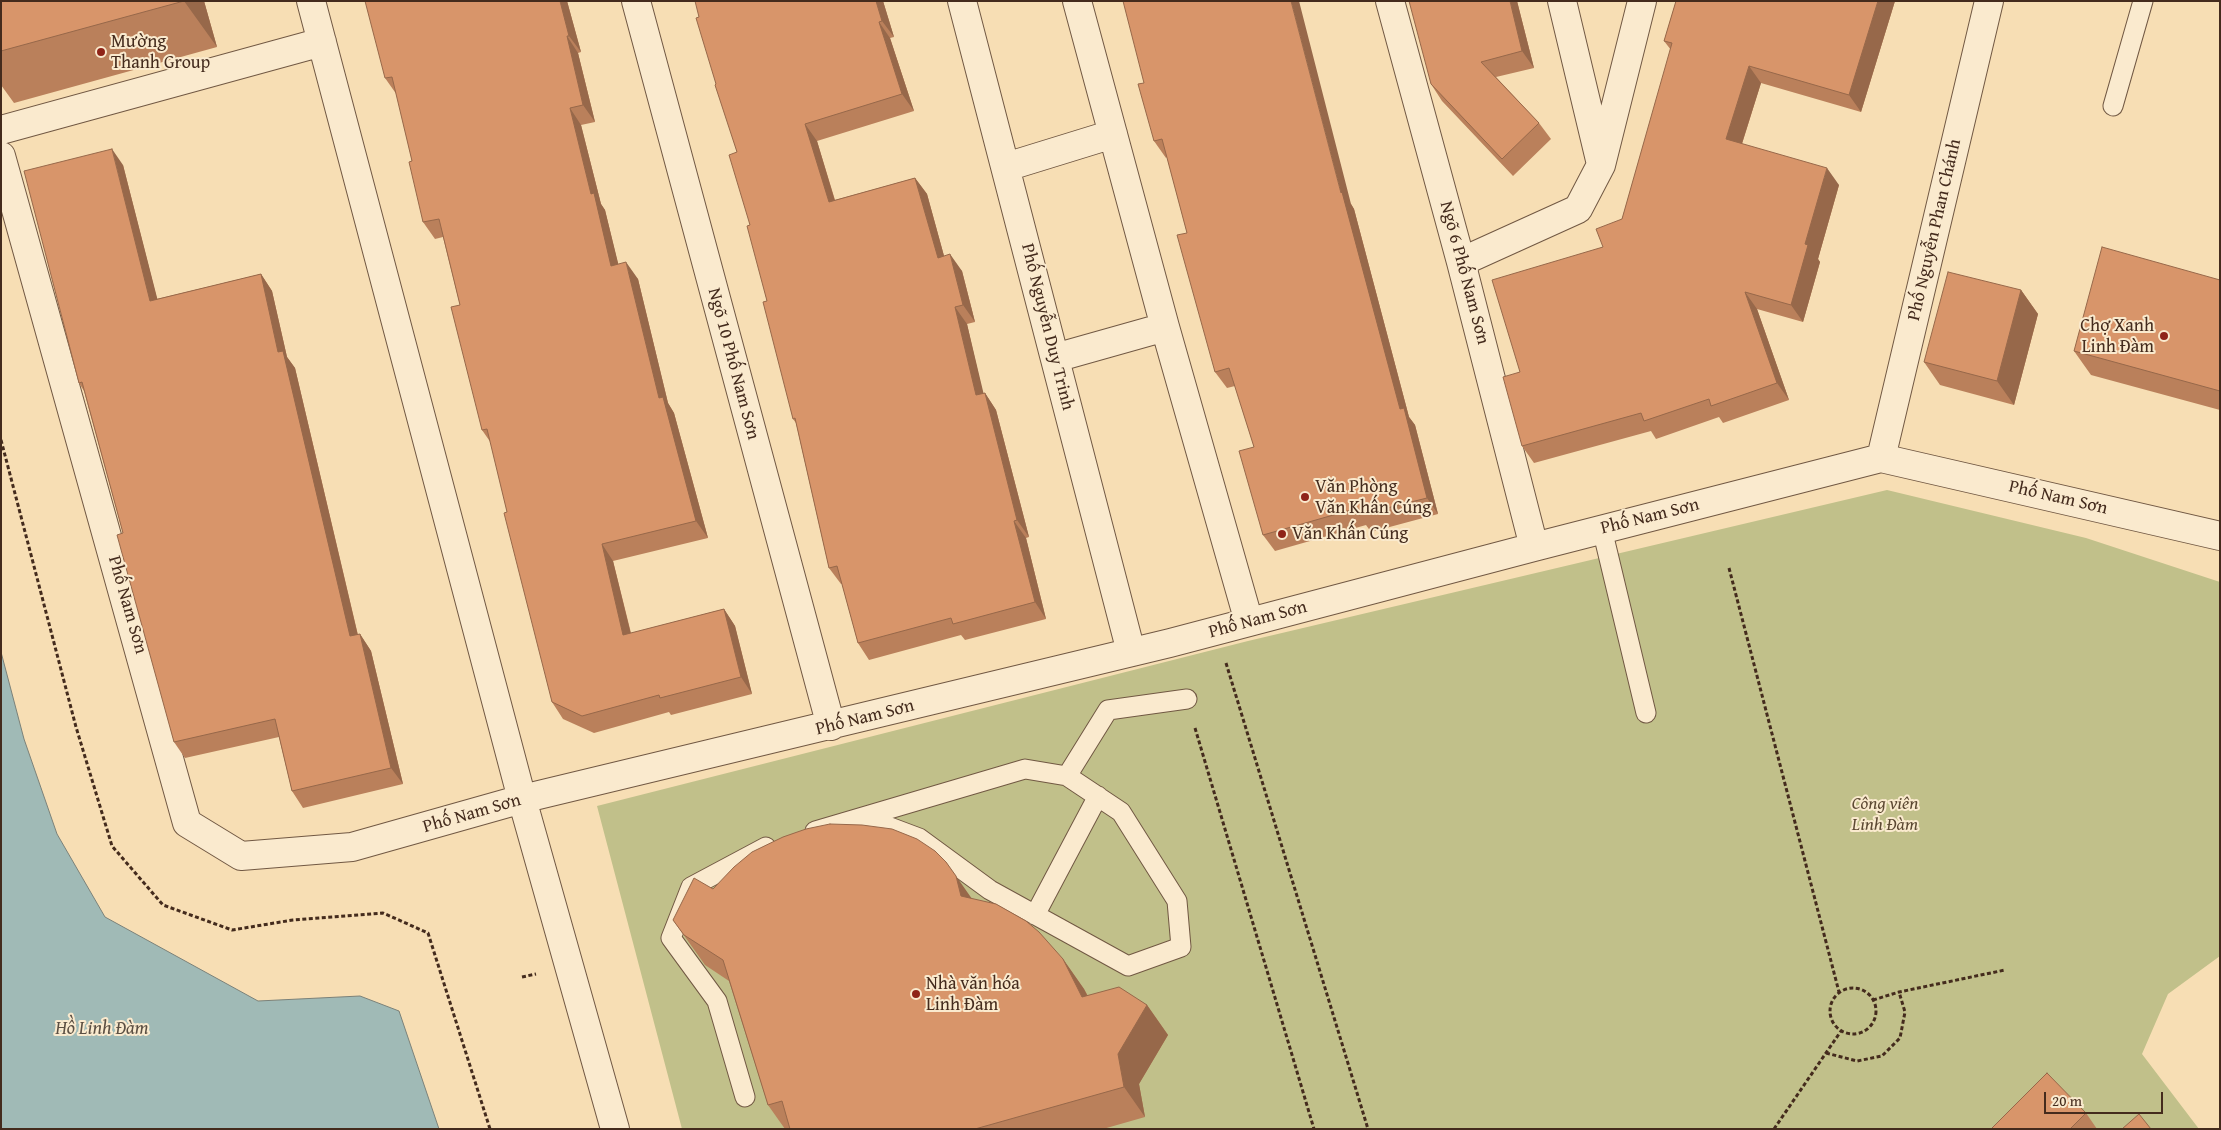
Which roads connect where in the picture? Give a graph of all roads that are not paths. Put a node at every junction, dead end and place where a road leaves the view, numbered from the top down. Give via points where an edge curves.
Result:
1 (311, 1) edge
2 (636, 1) edge
3 (962, 1) edge
4 (1077, 1) edge
5 (1390, 1) edge
6 (1562, 1) edge
7 (1642, 1) edge
8 (1989, 1) edge
9 (2143, 1) edge
10 (322, 42) junction
11 (2113, 106) dead end
12 (1, 130) edge
13 (1113, 134) junction
14 (1, 156) edge
15 (1601, 165) junction
16 (1006, 167) junction
17 (1462, 262) junction
18 (1165, 327) junction
19 (1055, 358) junction
20 (1882, 458) junction
21 (1602, 529) junction
22 (2220, 536) edge
23 (1534, 546) junction
24 (1249, 622) junction
25 (1131, 652) junction
26 (1187, 699) road end
27 (1646, 713) dead end
28 (831, 726) junction
29 (1067, 776) junction
30 (1098, 796) junction
31 (522, 799) junction
32 (863, 817) junction
33 (799, 836) edge
34 (781, 842) edge
35 (1035, 915) junction
36 (745, 1097) dead end
37 (615, 1129) edge

1 - 10 street
2 - 28 street, Ngõ 10 Phố Nam Sơn
3 - 16 street, Phố Nguyễn Duy Trinh
4 - 13 street
5 - 17 street, Ngõ 6 Phố Nam Sơn
6 - 15 street
7 - 15 street
8 - 20 street, Phố Nguyễn Phan Chánh
9 - 11 lane
10 - 12 street
10 - 31 street
13 - 16 street
13 - 18 street
14 - 31 street, Phố Nam Sơn via 188,824 241,856 352,847
15 - 17 street via 1578,209
16 - 19 street, Phố Nguyễn Duy Trinh
17 - 23 street, Ngõ 6 Phố Nam Sơn
18 - 19 street
18 - 24 street
19 - 25 street, Phố Nguyễn Duy Trinh
20 - 21 street, Phố Nam Sơn
20 - 22 street, Phố Nam Sơn
21 - 23 street, Phố Nam Sơn
21 - 27 lane
23 - 24 street, Phố Nam Sơn
24 - 25 street, Phố Nam Sơn
25 - 28 street, Phố Nam Sơn
26 - 29 lane via 1108,710
28 - 31 street, Phố Nam Sơn
29 - 30 lane
29 - 32 lane via 1025,769
30 - 35 lane
30 - 35 lane via 1121,812 1177,901 1181,947 1128,966
31 - 37 street
32 - 33 lane
32 - 35 lane via 919,838 990,890
34 - 36 lane via 771,844 691,886 671,938 717,1001

